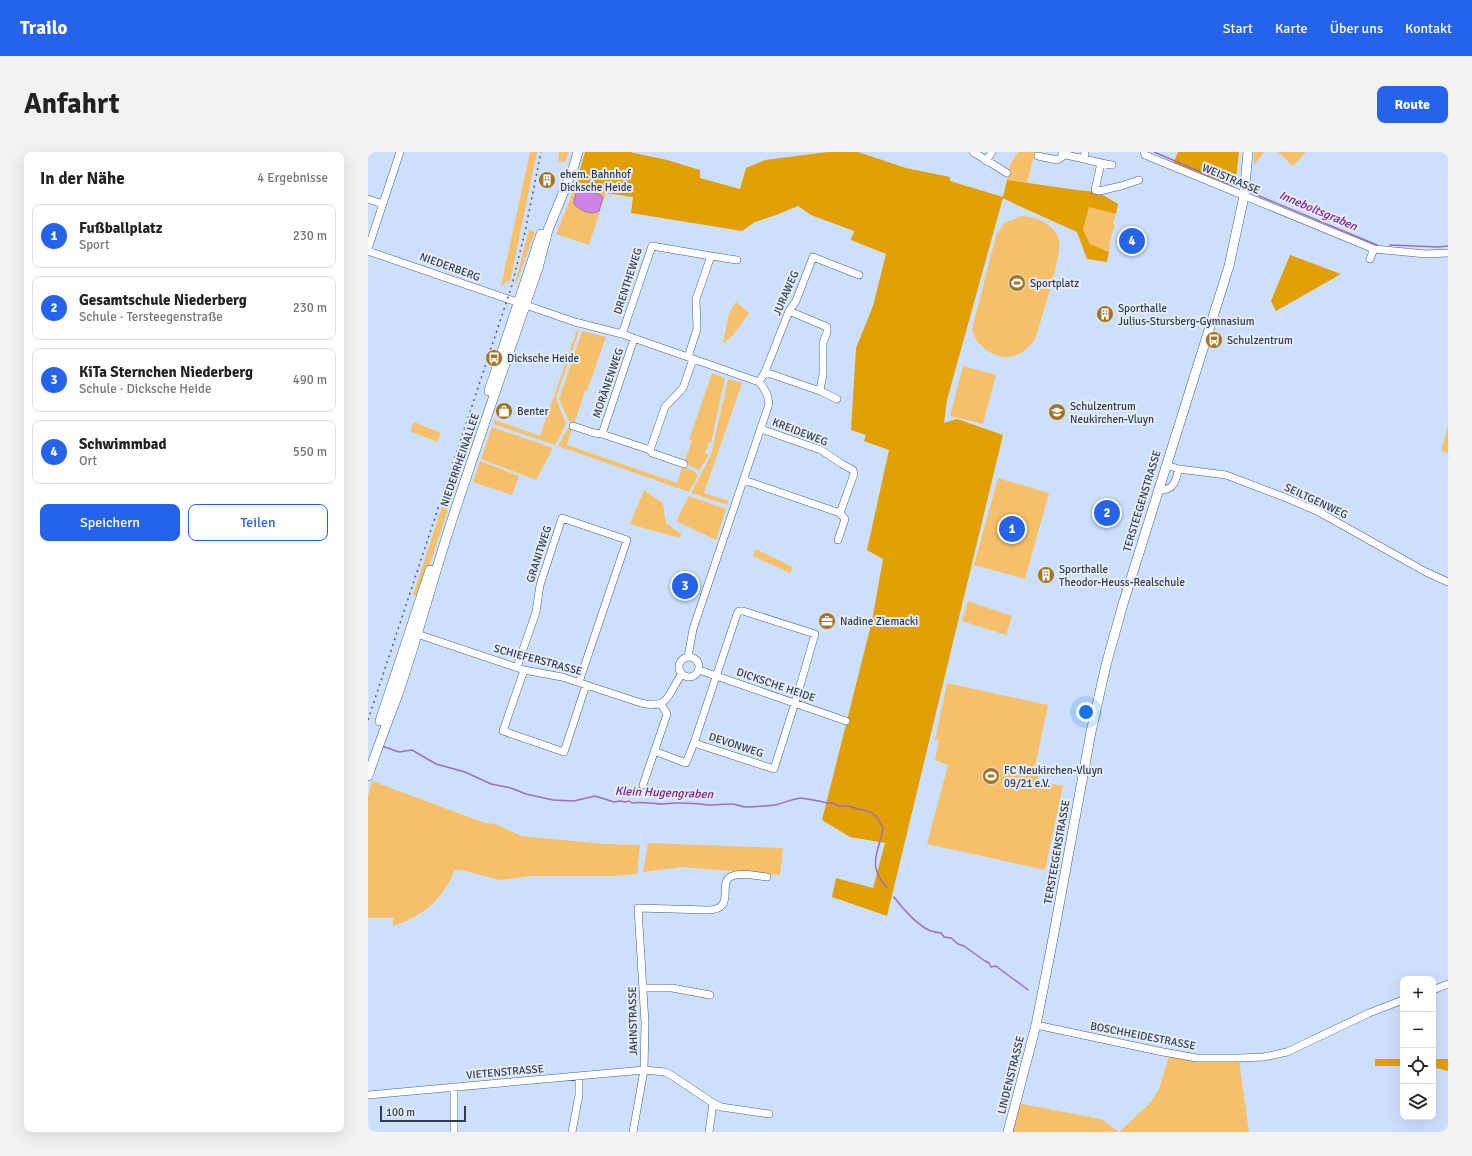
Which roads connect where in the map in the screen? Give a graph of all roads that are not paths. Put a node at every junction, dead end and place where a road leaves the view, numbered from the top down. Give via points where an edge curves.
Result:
1 (400, 152) edge
2 (574, 152) edge
3 (578, 152) edge
4 (973, 152) edge
5 (992, 152) edge
6 (1248, 152) edge
7 (1062, 153) edge
8 (1144, 153) edge
9 (1038, 156) dead end
10 (1084, 156) edge
11 (986, 161) junction
12 (1101, 163) junction
13 (1112, 165) dead end
14 (1007, 173) dead end
15 (1139, 180) dead end
16 (1244, 196) junction
17 (368, 199) edge
18 (383, 204) junction
19 (1374, 249) junction
20 (368, 250) edge
21 (1448, 253) edge
22 (710, 256) junction
23 (1370, 259) dead end
24 (737, 260) dead end
25 (859, 275) dead end
26 (521, 304) junction
27 (790, 311) junction
28 (622, 334) junction
29 (634, 339) junction
30 (690, 358) junction
31 (765, 372) junction
32 (759, 382) junction
33 (820, 391) junction
34 (837, 399) dead end
35 (574, 426) dead end
36 (761, 429) junction
37 (602, 434) junction
38 (650, 450) junction
39 (684, 464) dead end
40 (1166, 465) junction
41 (1179, 469) junction
42 (744, 480) junction
43 (1158, 490) junction
44 (840, 513) junction
45 (838, 540) dead end
46 (1448, 582) edge
47 (414, 633) junction
48 (688, 657) junction
49 (520, 669) junction
50 (698, 670) junction
51 (682, 674) junction
52 (716, 676) junction
53 (583, 684) junction
54 (795, 703) junction
55 (661, 704) junction
56 (846, 720) dead end
57 (694, 743) junction
58 (654, 752) junction
59 (368, 759) edge
60 (368, 776) edge
61 (643, 785) dead end
62 (767, 877) dead end
63 (1448, 984) edge
64 (644, 988) junction
65 (1436, 989) edge
66 (710, 995) dead end
67 (1400, 1001) edge
68 (1036, 1025) junction
69 (644, 1070) junction
70 (579, 1077) junction
71 (454, 1087) junction
72 (368, 1095) edge
73 (713, 1103) junction
74 (769, 1114) dead end
75 (454, 1132) edge
76 (572, 1132) edge
77 (633, 1132) edge
78 (709, 1132) edge
79 (1008, 1132) edge

1 - 18 street
2 - 26 street, NIEDERRHEINALLEE via 540,237
3 - 26 street, NIEDERRHEINALLEE via 548,230 538,268
4 - 11 street
5 - 11 street
6 - 16 street, TERSTEEGENSTRASSE
7 - 9 street via 1062,157 1057,160
7 - 10 street
8 - 16 street, WEISTRASSE
10 - 12 street
11 - 14 street
12 - 13 street
12 - 15 street via 1095,190
16 - 19 street, WEISTRASSE
16 - 40 street, TERSTEEGENSTRASSE via 1229,266
17 - 18 street
18 - 20 street
19 - 21 street, WEISTRASSE via 1426,254
19 - 23 street
20 - 26 street, NIEDERBERG
22 - 24 street, DRENTHEWEG
22 - 28 street, DRENTHEWEG via 652,246
22 - 30 street via 696,299 697,329
25 - 27 street, JURAWEG via 813,257
26 - 28 street
26 - 47 street, NIEDERRHEINALLEE
27 - 31 street, JURAWEG
27 - 33 street via 827,327 823,343
28 - 29 street
29 - 30 street
29 - 37 street, MORÄNENWEG
30 - 32 street
30 - 38 street via 683,388 664,407
31 - 32 street, JURAWEG
31 - 33 street
32 - 36 street via 767,393 769,404
33 - 34 street
35 - 37 street, MORÄNENWEG
36 - 42 street
36 - 44 street, KREIDEWEG via 821,450 853,470 854,474
37 - 38 street, MORÄNENWEG
38 - 39 street, MORÄNENWEG via 652,453
40 - 41 street, SEILTGENWEG
40 - 43 street, TERSTEEGENSTRASSE
41 - 43 street via 1172,486 1167,490
41 - 46 street, SEILTGENWEG via 1226,475 1317,511
42 - 44 street
42 - 48 street via 693,629
43 - 68 street, TERSTEEGENSTRASSE via 1123,604 1091,732
44 - 45 street, KREIDEWEG via 845,519
47 - 49 street, SCHIEFERSTRASSE
47 - 59 street, NIEDERRHEINALLEE
47 - 60 street, NIEDERRHEINALLEE via 396,698
48 - 50 street via 697,661
48 - 51 street via 680,662
49 - 53 street, SCHIEFERSTRASSE
49 - 53 street via 503,731 564,752
49 - 53 street, GRANITWEG via 536,612 540,585 562,518 627,540
50 - 51 street via 691,677
50 - 52 street, DICKSCHE HEIDE
51 - 55 street via 667,699
52 - 54 street, DICKSCHE HEIDE
52 - 54 street, DEVONWEG via 739,611 814,634
52 - 57 street, DEVONWEG
53 - 55 street, SCHIEFERSTRASSE via 652,706
54 - 56 street, DICKSCHE HEIDE
54 - 57 street, DEVONWEG via 774,769
55 - 58 street via 667,714
57 - 58 street via 686,763
58 - 61 street
62 - 64 street, JAHNSTRASSE via 744,874 730,877 726,885 724,902 718,909 638,908
63 - 65 street
64 - 66 street via 672,988
64 - 69 street, JAHNSTRASSE
67 - 68 street, BOSCHHEIDESTRASSE via 1287,1052 1264,1057 1191,1057
68 - 79 street, LINDENSTRASSE
69 - 70 street, VIETENSTRASSE
69 - 73 street, VIETENSTRASSE via 665,1072
69 - 77 street, JAHNSTRASSE
70 - 71 street, VIETENSTRASSE
70 - 76 street via 579,1095
71 - 72 street, VIETENSTRASSE
71 - 75 street
73 - 74 street, VIETENSTRASSE via 722,1107
73 - 78 street

